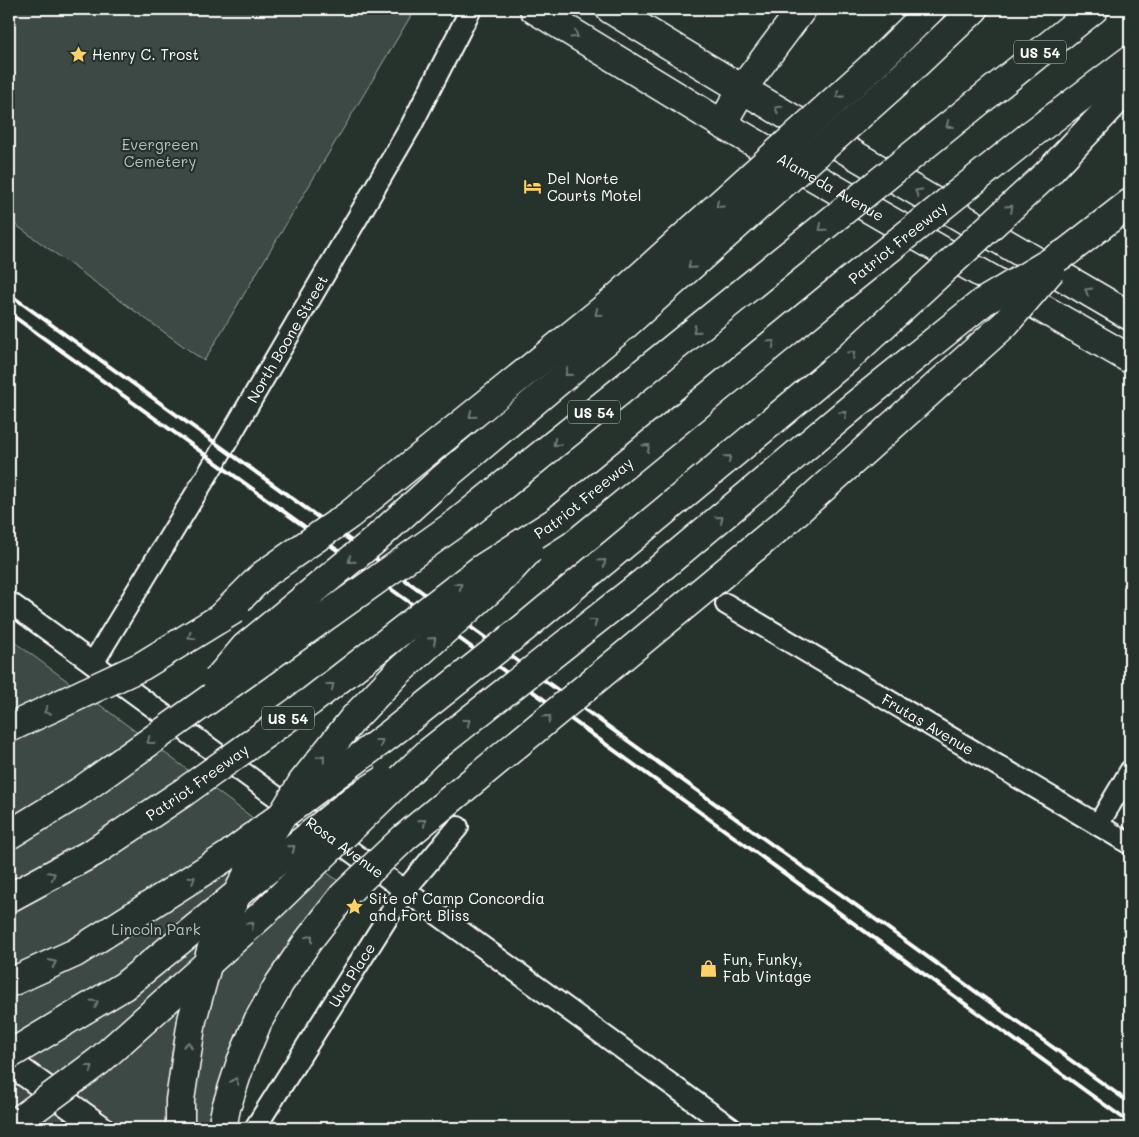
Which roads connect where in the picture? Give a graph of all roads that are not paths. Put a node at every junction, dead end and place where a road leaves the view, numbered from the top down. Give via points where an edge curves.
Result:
1 (471, 9) edge
2 (534, 9) edge
3 (610, 9) edge
4 (802, 9) edge
5 (931, 9) edge
6 (974, 9) edge
7 (1094, 9) edge
8 (1130, 60) edge
9 (1130, 86) edge
10 (742, 89) junction
11 (722, 124) junction
12 (1130, 203) edge
13 (1066, 252) junction
14 (1130, 316) edge
15 (1130, 359) edge
16 (440, 481) junction
17 (555, 522) junction
18 (9, 602) edge
19 (726, 604) dead end
20 (219, 619) junction
21 (93, 663) junction
22 (190, 712) junction
23 (9, 728) edge
24 (428, 753) junction
25 (1130, 770) edge
26 (1098, 825) junction
27 (458, 827) dead end
28 (9, 835) edge
29 (1130, 844) edge
30 (405, 890) junction
31 (9, 898) edge
32 (9, 983) edge
33 (9, 1055) edge
34 (9, 1062) edge
35 (9, 1128) edge
36 (101, 1128) edge
37 (180, 1128) edge
38 (222, 1128) edge
39 (255, 1128) edge
40 (732, 1128) edge

1 - 21 street, North Boone Street via 411,126 215,462
2 -> 11 main road, Alameda Avenue
3 - 10 main road
4 - 10 main road
5 -> 20 main road, bridge via 876,63 611,303 349,515 263,576
6 -> 16 main road, bridge via 624,326
7 -> 22 main road, US 54, bridge via 458,522
17 -> 8 main road, Patriot Freeway / US 54, bridge via 850,280
32 -> 9 main road, bridge via 75,953 220,860 389,735 525,627 847,359 1049,172
10 - 11 main road
14 -> 10 main road
11 - 15 main road, Alameda Avenue
12 - 13 main road
24 -> 13 main road, bridge via 644,582 983,302
38 -> 13 main road, bridge via 241,1062 258,1022 308,941 343,896 404,838 782,525 1005,324
16 - 20 main road, bridge
16 -> 22 main road, bridge via 375,540 245,647
31 -> 17 main road, Patriot Freeway / US 54, bridge via 94,852 184,792 312,701 481,569
37 -> 17 main road, bridge via 180,1100 192,1020 214,940 254,861 302,783 397,673 504,576
18 - 21 street, Rosa Avenue
19 - 26 street, Frutas Avenue
20 -> 23 main road, bridge via 142,666
21 - 30 street, Rosa Avenue
22 -> 28 main road, US 54, bridge via 79,792
33 -> 24 main road, bridge via 124,986 354,799
35 -> 24 main road, bridge via 99,1061 265,912
25 - 26 street
26 - 29 street, Frutas Avenue
27 - 30 street, Uva Place
30 - 39 street, Uva Place
30 - 40 street, Rosa Avenue
34 - 36 street

